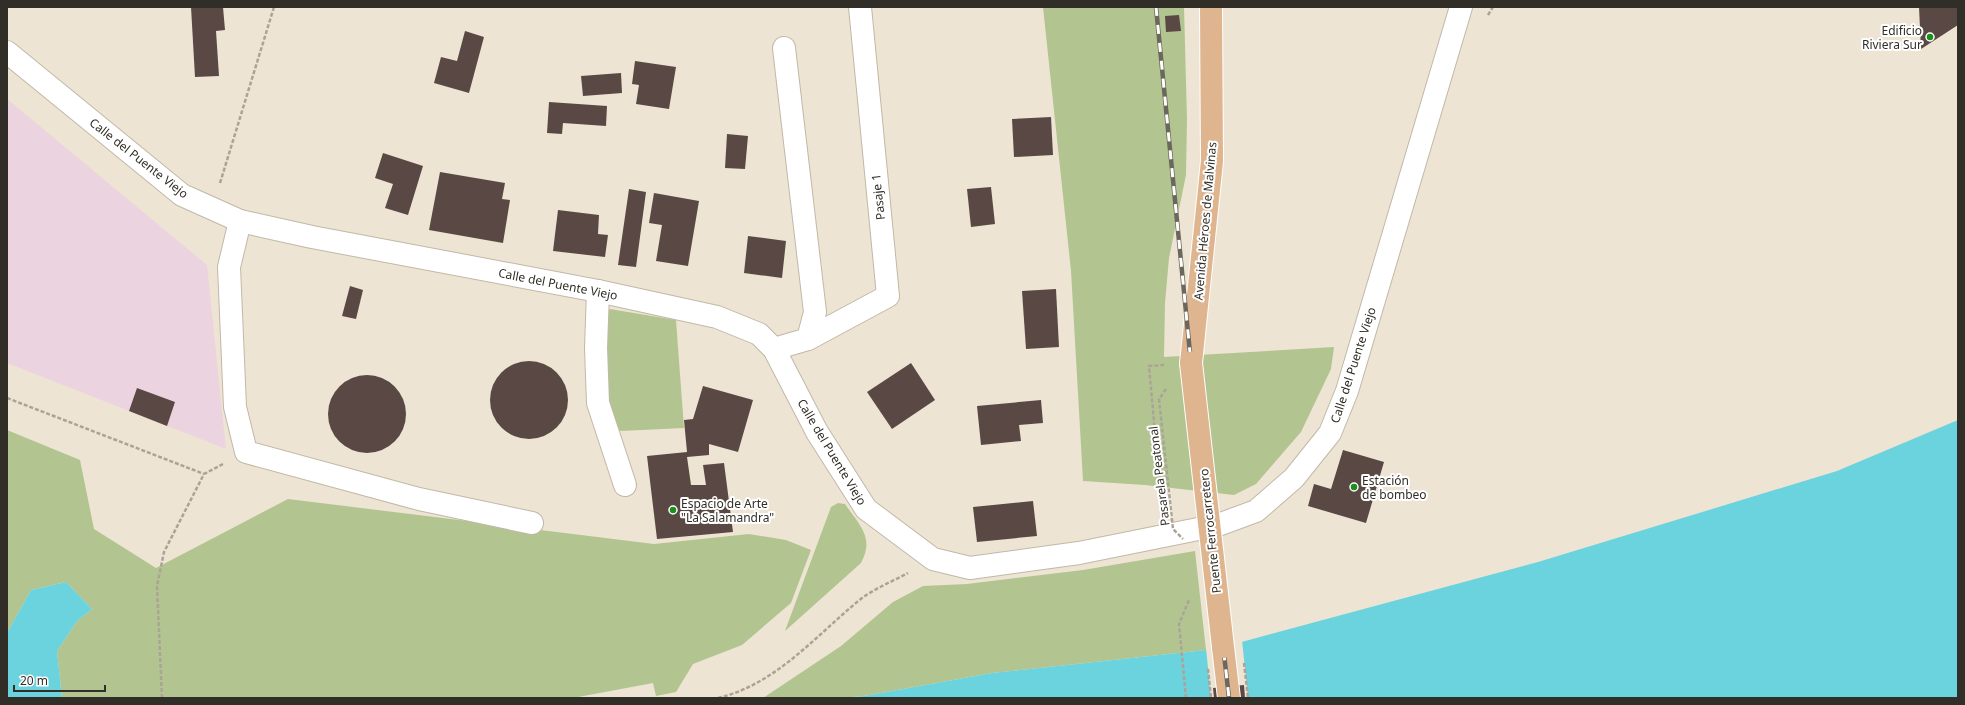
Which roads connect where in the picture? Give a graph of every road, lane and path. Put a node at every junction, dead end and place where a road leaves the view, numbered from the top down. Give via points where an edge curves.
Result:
1 (274, 7) edge
2 (860, 7) edge
3 (1211, 7) edge
4 (1461, 7) edge
5 (784, 48) dead end
6 (7, 52) edge
7 (212, 208) junction
8 (240, 221) junction
9 (598, 291) junction
10 (808, 339) junction
11 (774, 349) junction
12 (1192, 363) joint
13 (1169, 365) dead end
14 (1167, 387) dead end
15 (7, 398) edge
16 (246, 452) junction
17 (204, 474) junction
18 (625, 484) dead end
19 (532, 523) dead end
20 (1165, 536) junction
21 (1188, 545) dead end
22 (933, 559) junction
23 (1191, 597) dead end
24 (162, 698) edge
25 (718, 698) edge
26 (1186, 698) edge
27 (1229, 698) edge

1 - 7 path
2 - 10 street, Pasaje 1 via 888,296
3 - 12 main road, Avenida Héroes de Malvinas via 1212,161
4 - 20 street, Calle del Puente Viejo via 1349,384 1330,433 1294,478 1256,511 1218,525
5 - 10 street via 814,312
6 - 7 street, Calle del Puente Viejo via 182,195
7 - 8 street, Calle del Puente Viejo
8 - 9 street, Calle del Puente Viejo
8 - 16 street via 229,267 235,407
9 - 11 street, Calle del Puente Viejo via 717,317 759,334
9 - 18 street via 598,403
10 - 11 street
11 - 22 street, Calle del Puente Viejo via 817,432 866,509
12 - 27 main road, Puente Ferrocarretero, bridge
13 - 20 path via 1149,366
14 - 21 path, Pasarela Peatonal, bridge via 1159,399 1173,529
15 - 17 path
16 - 17 path
16 - 19 street via 419,499
17 - 24 path via 164,552 157,586
20 - 22 street, Calle del Puente Viejo via 1079,553 970,568
22 - 25 path via 864,597 808,647 764,679 737,693
23 - 26 path, bridge via 1179,624

